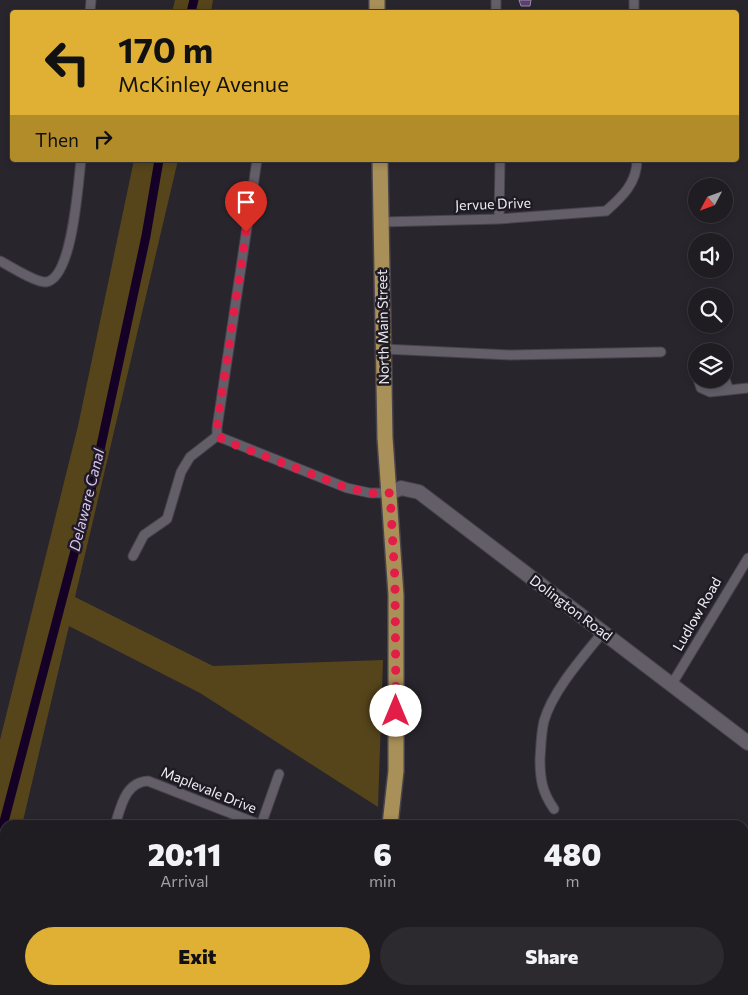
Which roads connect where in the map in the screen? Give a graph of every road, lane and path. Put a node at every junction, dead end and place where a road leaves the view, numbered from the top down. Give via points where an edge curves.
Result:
1 (81, 162) edge
2 (257, 162) edge
3 (380, 162) edge
4 (500, 162) edge
5 (637, 162) edge
6 (499, 220) junction
7 (382, 222) junction
8 (0, 261) edge
9 (384, 349) junction
10 (661, 352) dead end
11 (702, 388) edge
12 (748, 388) edge
13 (729, 390) joint
14 (216, 438) junction
15 (390, 493) junction
16 (133, 556) dead end
17 (748, 558) edge
18 (603, 632) junction
19 (672, 684) junction
20 (748, 743) edge
21 (279, 774) dead end
22 (554, 809) dead end
23 (117, 820) edge
24 (248, 820) edge
25 (263, 820) edge
26 (391, 820) edge

1 - 8 street via 73,226 64,266 51,280 39,281
2 - 14 street
3 - 7 main road, North Main Street
4 - 6 street
5 - 6 street, Jervue Drive via 631,185 606,211
6 - 7 street, Jervue Drive
7 - 9 main road, North Main Street
9 - 10 street via 510,355
9 - 15 main road, North Main Street via 385,438
11 - 13 street via 705,391
12 - 13 street
14 - 15 street via 347,488
14 - 16 street via 190,457 176,481 166,519 144,535
15 - 18 street, Dolington Road via 401,488 419,492
15 - 26 main road, North Main Street via 396,632 396,771
17 - 19 street, Ludlow Road
18 - 19 street, Dolington Road
18 - 22 street via 570,675 544,721 540,779 544,794
19 - 20 street, Dolington Road
21 - 25 street
23 - 24 street, Maplevale Drive via 129,789 137,782 148,781

